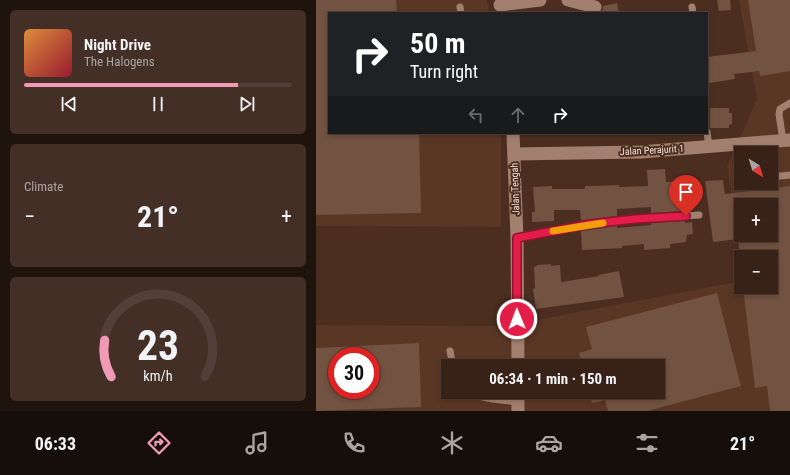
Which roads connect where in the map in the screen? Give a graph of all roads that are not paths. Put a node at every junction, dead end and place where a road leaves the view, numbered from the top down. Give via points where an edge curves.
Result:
1 (540, 0) edge
2 (568, 0) edge
3 (500, 6) edge
4 (596, 8) dead end
5 (790, 103) edge
6 (513, 134) edge
7 (707, 134) edge
8 (786, 140) edge
9 (759, 146) edge
10 (709, 147) junction
11 (734, 148) edge
12 (514, 154) junction
13 (790, 176) edge
14 (778, 177) edge
15 (699, 215) dead end
16 (517, 238) junction
17 (450, 351) dead end
18 (452, 359) edge
19 (518, 359) edge
20 (492, 399) edge
21 (518, 402) edge

1 - 3 street
2 - 4 street
5 - 8 lane via 780,109 779,114
6 - 12 street, Jalan Tengah
7 - 10 lane
8 - 9 street, Jalan Perajurit 1
10 - 11 street, Jalan Perajurit 1
10 - 12 street, Jalan Perajurit 1 via 641,152
12 - 16 street, Jalan Tengah
13 - 14 lane
15 - 16 lane via 590,224
16 - 19 street, Jalan Tengah
17 - 18 lane
20 - 21 lane

